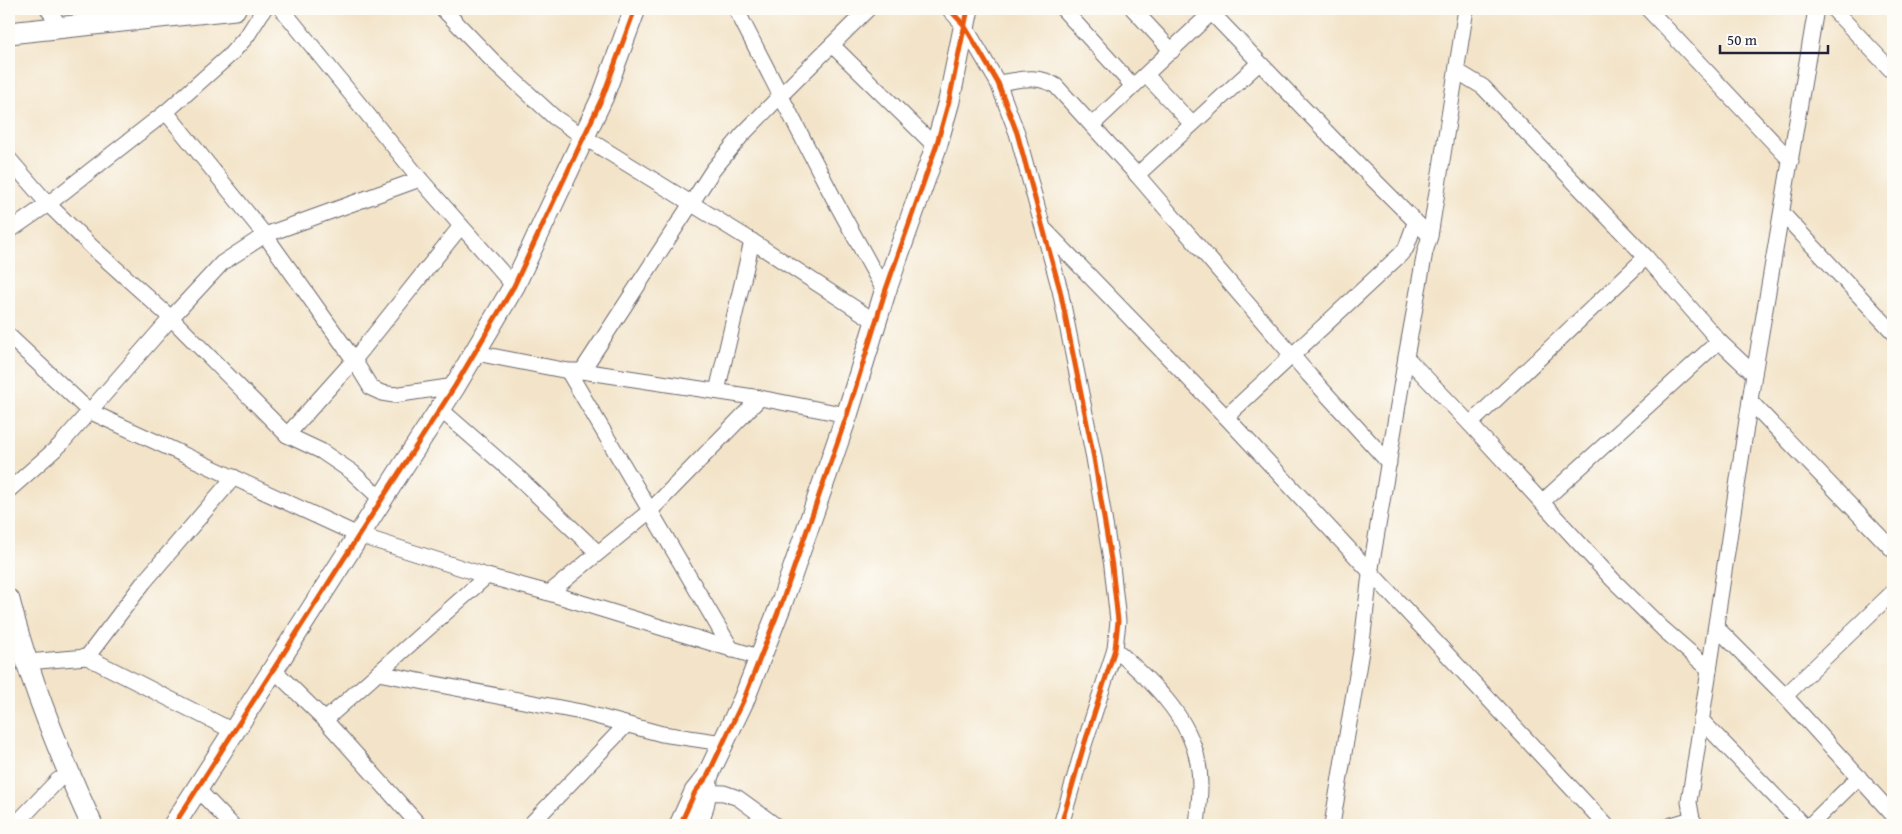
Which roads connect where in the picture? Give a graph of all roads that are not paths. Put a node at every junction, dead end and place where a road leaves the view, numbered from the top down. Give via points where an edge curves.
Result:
1 (48, 9) edge
2 (235, 9) edge
3 (264, 9) edge
4 (282, 9) edge
5 (443, 9) edge
6 (635, 9) edge
7 (736, 9) edge
8 (868, 9) edge
9 (949, 9) edge
10 (1062, 9) edge
11 (1133, 9) edge
12 (1466, 9) edge
13 (1648, 9) edge
14 (1816, 9) edge
15 (1833, 9) edge
16 (1210, 11) edge
17 (966, 17) edge
18 (61, 28) junction
19 (9, 33) edge
20 (832, 44) junction
21 (1172, 51) junction
22 (1259, 63) junction
23 (1457, 71) junction
24 (1893, 72) edge
25 (1146, 75) junction
26 (998, 83) junction
27 (1133, 86) junction
28 (780, 96) junction
29 (166, 112) junction
30 (1192, 124) junction
31 (1092, 125) junction
32 (584, 137) junction
33 (936, 147) junction
34 (9, 159) edge
35 (1791, 161) junction
36 (1137, 175) junction
37 (420, 179) junction
38 (691, 203) junction
39 (48, 204) junction
40 (1782, 213) junction
41 (1415, 222) junction
42 (462, 226) junction
43 (1045, 230) junction
44 (9, 231) edge
45 (265, 235) junction
46 (1430, 236) junction
47 (752, 241) junction
48 (1646, 256) junction
49 (514, 286) junction
50 (885, 292) junction
51 (171, 318) junction
52 (876, 322) junction
53 (1890, 322) edge
54 (9, 336) edge
55 (1719, 341) junction
56 (476, 353) junction
57 (1293, 355) junction
58 (1406, 358) junction
59 (354, 360) junction
60 (575, 371) junction
61 (1754, 374) junction
62 (455, 386) junction
63 (717, 391) junction
64 (760, 398) junction
65 (1750, 401) junction
66 (440, 409) junction
67 (89, 410) junction
68 (847, 415) junction
69 (1226, 417) junction
70 (1470, 424) junction
71 (287, 435) junction
72 (1389, 463) junction
73 (234, 477) junction
74 (9, 490) edge
75 (382, 499) junction
76 (1542, 502) junction
77 (650, 510) junction
78 (358, 535) junction
79 (1893, 550) edge
80 (597, 552) junction
81 (1370, 574) junction
82 (487, 576) junction
83 (1893, 592) edge
84 (549, 593) junction
85 (9, 600) edge
86 (1716, 627) junction
87 (1116, 649) junction
88 (732, 650) junction
89 (14, 654) edge
90 (87, 656) junction
91 (760, 658) junction
92 (274, 669) junction
93 (1709, 669) junction
94 (378, 673) junction
95 (1785, 696) junction
96 (325, 720) junction
97 (1701, 720) junction
98 (626, 725) junction
99 (233, 731) junction
100 (723, 743) junction
101 (1858, 777) junction
102 (58, 780) junction
103 (703, 787) junction
104 (197, 788) junction
105 (1893, 815) edge
106 (1694, 822) edge
107 (1802, 824) edge
108 (15, 825) edge
109 (78, 825) edge
110 (92, 825) edge
111 (174, 825) edge
112 (232, 825) edge
113 (419, 825) edge
114 (530, 825) edge
115 (680, 825) edge
116 (697, 825) edge
117 (775, 825) edge
118 (1061, 825) edge
119 (1197, 825) edge
120 (1332, 825) edge
121 (1606, 825) edge
122 (1672, 825) edge

1 - 18 street
2 - 18 street
3 - 29 street via 230,55
4 - 37 street
5 - 32 street via 554,117
6 - 32 street
7 - 28 street
8 - 20 street
9 - 17 street
10 - 27 street
11 - 21 street
12 - 23 street
13 - 35 street
14 - 35 street
15 - 24 street
16 - 21 street
16 - 22 street
17 - 26 street
17 - 33 street via 954,83
18 - 19 street
20 - 28 street
20 - 33 street
21 - 25 street
22 - 30 street
22 - 41 street
23 - 46 street
23 - 48 street via 1483,87
25 - 27 street
25 - 30 street
26 - 31 street via 1037,78 1046,80 1056,86
26 - 43 street via 1017,133
27 - 31 street
28 - 38 street via 742,135
28 - 50 street
29 - 39 street
29 - 45 street
30 - 36 street
31 - 36 street
32 - 38 street
32 - 49 street
33 - 50 street
34 - 39 street
35 - 40 street
36 - 57 street
37 - 42 street
37 - 45 street
38 - 47 street
38 - 60 street
39 - 44 street
39 - 51 street
40 - 53 street
40 - 61 street
41 - 46 street
41 - 57 street via 1400,256
42 - 49 street
42 - 59 street
43 - 69 street
43 - 87 street via 1094,458 1112,566 1118,621
45 - 51 street via 222,263
45 - 59 street
46 - 58 street
47 - 52 street
47 - 63 street
48 - 55 street
48 - 70 street
49 - 56 street
50 - 52 street
51 - 67 street
51 - 71 street
52 - 68 street
54 - 67 street
55 - 61 street
55 - 76 street
56 - 60 street
56 - 62 street
57 - 69 street
57 - 72 street
58 - 70 street
58 - 72 street
59 - 62 street via 371,388 382,392 394,395
59 - 71 street
60 - 63 street
60 - 77 street
61 - 65 street
62 - 66 street
63 - 64 street
64 - 68 street
64 - 77 street
65 - 79 street
65 - 86 street
66 - 75 street
66 - 80 street
67 - 73 street
67 - 74 street via 60,445
68 - 91 street
69 - 81 street
70 - 76 street
71 - 75 street via 321,451 352,472
72 - 81 street
73 - 78 street
73 - 90 street via 144,582
75 - 78 street
76 - 93 street via 1619,586
77 - 80 street
77 - 88 street
78 - 82 street
78 - 92 street
80 - 84 street
81 - 120 street via 1361,651
81 - 121 street
82 - 84 street
82 - 94 street
83 - 95 street
84 - 88 street
85 - 89 street
86 - 93 street
86 - 95 street
87 - 118 street via 1089,727
87 - 119 street via 1149,679 1187,730 1198,763 1200,801
88 - 91 street
89 - 90 street
89 - 102 street
89 - 110 street
90 - 99 street
91 - 100 street
92 - 96 street
92 - 99 street
93 - 97 street
94 - 96 street
94 - 98 street via 581,712
95 - 101 street
96 - 113 street
97 - 106 street via 1689,802
97 - 107 street
98 - 100 street
98 - 114 street
99 - 104 street
100 - 103 street
101 - 105 street
101 - 107 street
102 - 108 street
102 - 109 street
103 - 115 street
103 - 116 street via 702,813
103 - 117 street via 738,798
104 - 111 street
104 - 112 street
106 - 122 street

